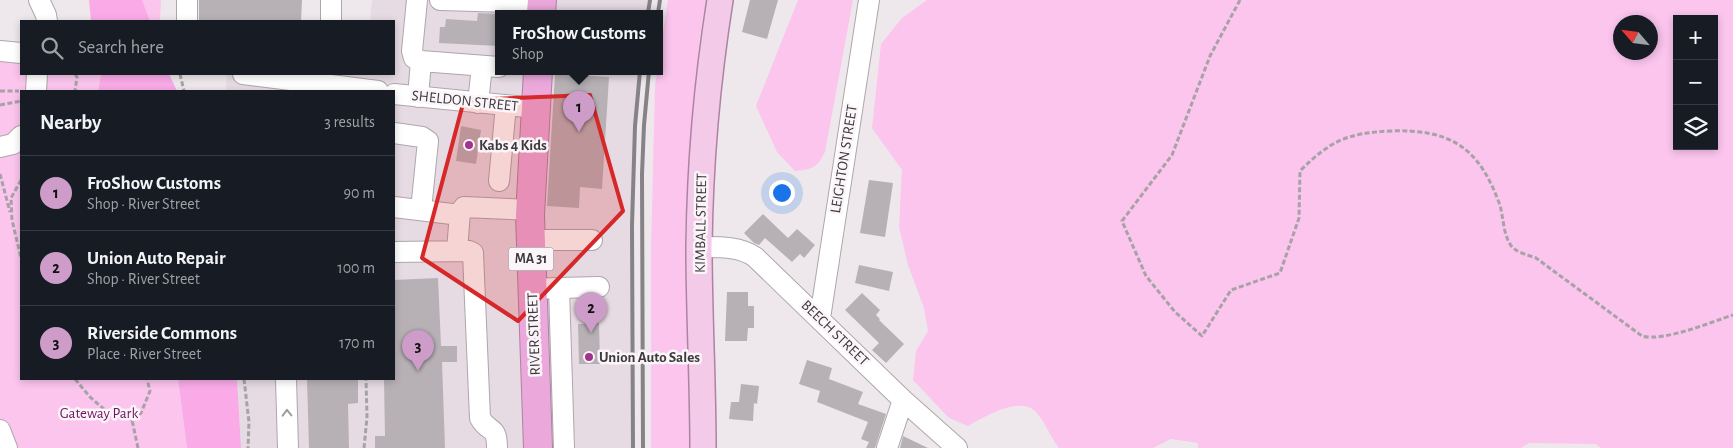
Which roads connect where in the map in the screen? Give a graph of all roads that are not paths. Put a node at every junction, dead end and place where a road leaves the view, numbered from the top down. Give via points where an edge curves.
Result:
1 (39, 0) edge
2 (186, 0) edge
3 (331, 0) edge
4 (417, 0) edge
5 (440, 0) edge
6 (720, 0) edge
7 (869, 0) edge
8 (541, 5) edge
9 (48, 20) edge
10 (186, 20) edge
11 (331, 20) edge
12 (0, 51) edge
13 (20, 53) edge
14 (421, 61) junction
15 (491, 66) edge
16 (37, 75) edge
17 (245, 75) edge
18 (538, 75) edge
19 (329, 79) edge
20 (267, 84) edge
21 (303, 86) edge
22 (36, 90) edge
23 (374, 90) edge
24 (395, 94) edge
25 (418, 97) junction
26 (478, 103) junction
27 (506, 105) junction
28 (536, 108) junction
29 (395, 133) edge
30 (20, 137) edge
31 (0, 147) edge
32 (499, 180) dead end
33 (395, 207) edge
34 (420, 210) junction
35 (530, 210) junction
36 (460, 215) junction
37 (530, 240) junction
38 (592, 240) dead end
39 (699, 247) junction
40 (457, 251) junction
41 (395, 252) edge
42 (599, 287) dead end
43 (532, 288) junction
44 (559, 288) junction
45 (820, 318) junction
46 (547, 339) junction
47 (286, 380) edge
48 (903, 400) junction
49 (0, 430) edge
50 (551, 443) edge
51 (7, 448) edge
52 (288, 448) edge
53 (497, 448) edge
54 (703, 448) edge
55 (887, 448) edge
56 (957, 448) edge

1 - 9 street
2 - 10 street
3 - 11 street
4 - 14 street via 412,51 414,58
5 - 8 street
6 - 39 main road, KIMBALL STREET via 706,104
7 - 45 street, LEIGHTON STREET
12 - 13 street
14 - 15 street
14 - 25 street
15 - 26 street
16 - 22 street
17 - 20 street
18 - 28 highway, RIVER STREET / MA 31
19 - 21 street
19 - 23 street
20 - 21 street
24 - 25 street, SHELDON STREET
25 - 26 street, SHELDON STREET
26 - 27 street, SHELDON STREET
27 - 28 street, SHELDON STREET
27 - 32 street
28 - 35 highway, RIVER STREET / MA 31
29 - 34 street via 422,137 428,141
30 - 31 street via 12,144
33 - 34 street
34 - 36 street
35 - 36 street via 467,207
35 - 37 highway, RIVER STREET / MA 31
36 - 40 street
37 - 38 street
37 - 43 highway, RIVER STREET / MA 31
39 - 45 street, BEECH STREET via 734,249 750,254
39 - 54 main road, KIMBALL STREET
40 - 41 street
40 - 53 street via 472,252 474,256 480,418 495,432
42 - 44 street
43 - 44 street
43 - 46 highway, RIVER STREET / MA 31
44 - 46 street
45 - 48 street, BEECH STREET
46 - 50 highway, RIVER STREET / MA 31
52 -> 47 street
48 - 55 street
48 - 56 street, BEECH STREET
49 - 51 street

